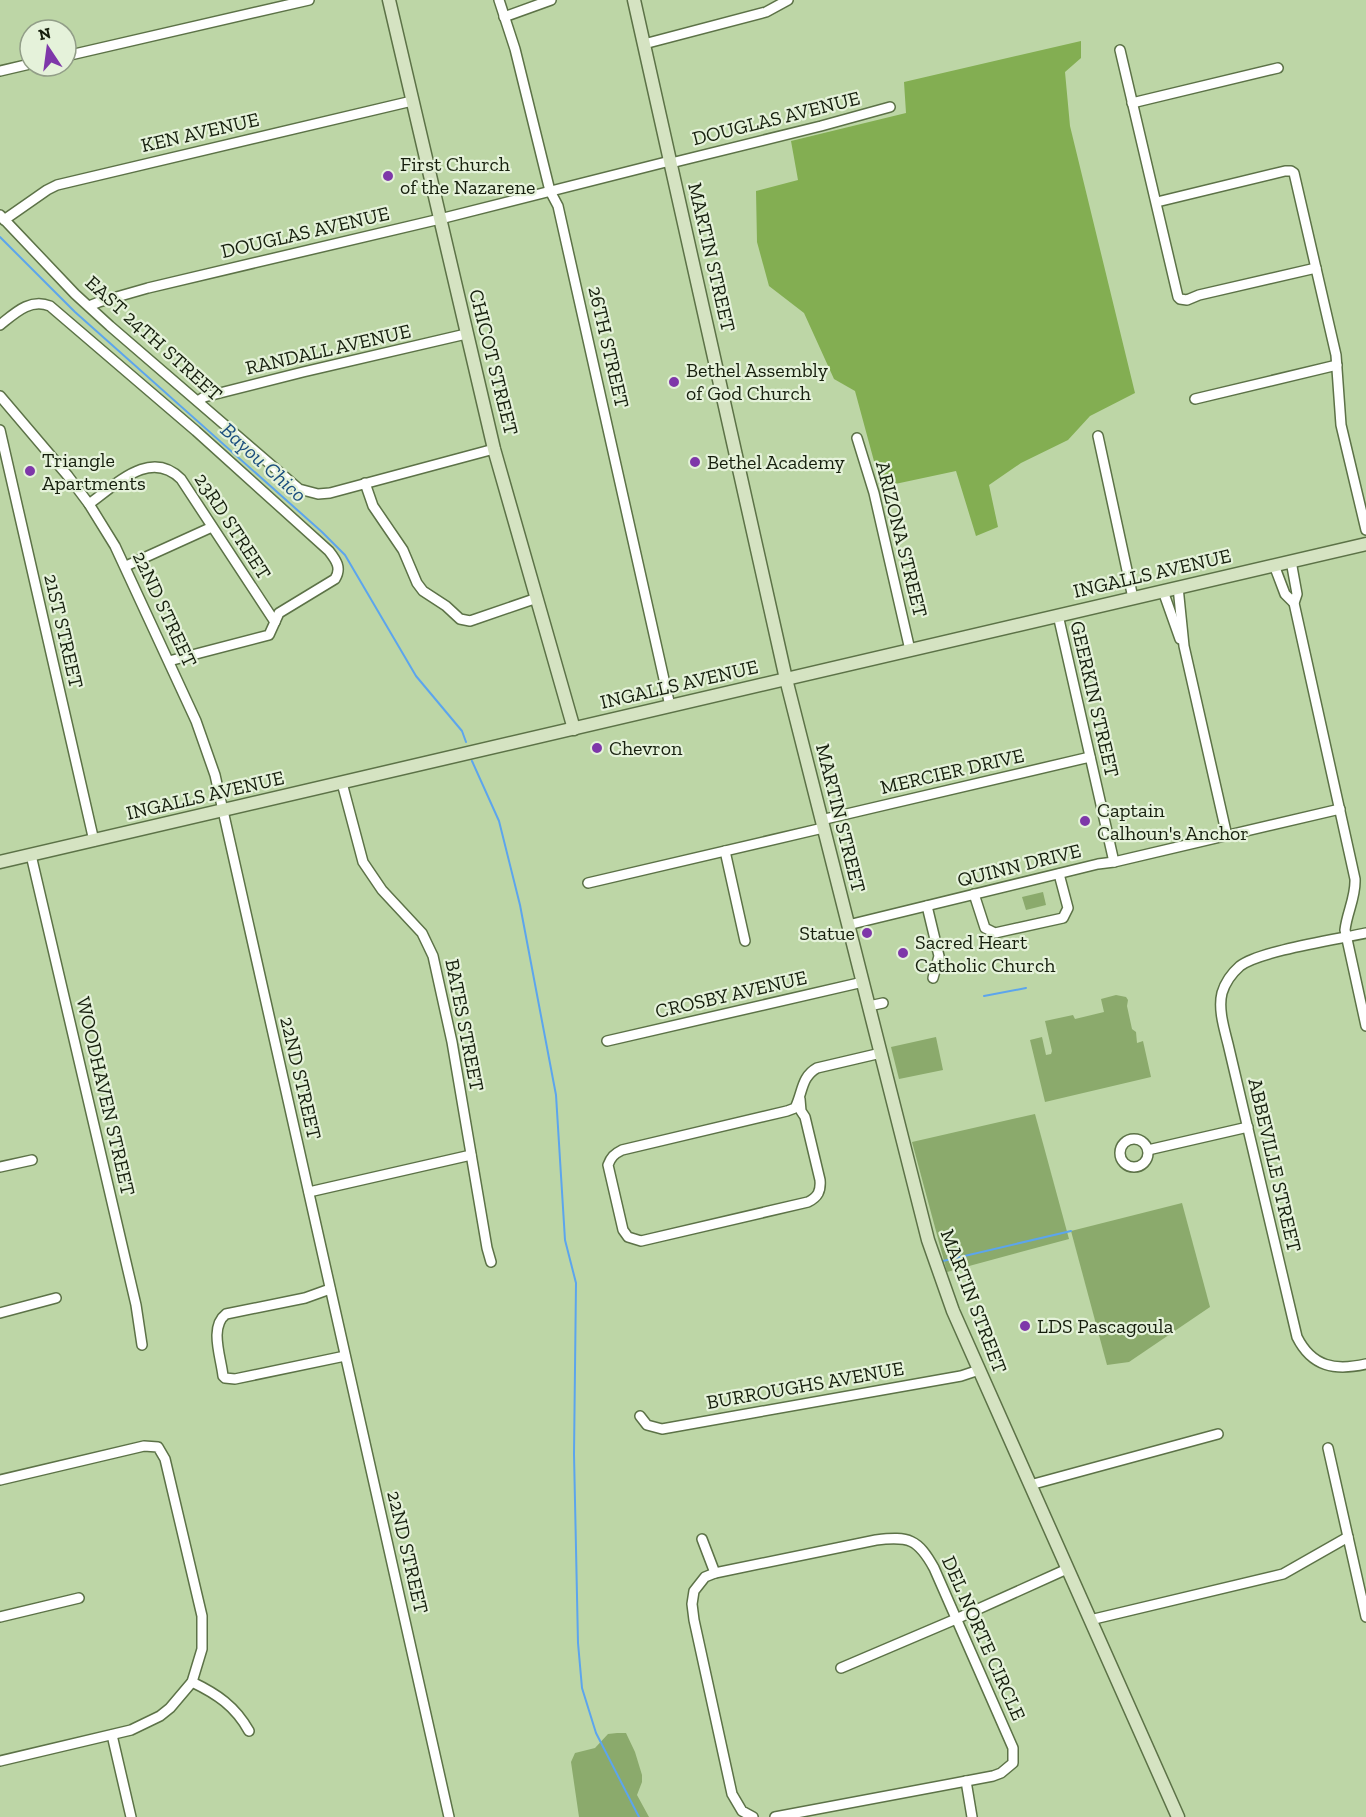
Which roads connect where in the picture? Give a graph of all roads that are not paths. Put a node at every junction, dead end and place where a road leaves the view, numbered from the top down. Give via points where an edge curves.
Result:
1 (309, 0) edge
2 (389, 0) edge
3 (499, 0) edge
4 (551, 0) edge
5 (634, 0) edge
6 (788, 0) edge
7 (504, 17) junction
8 (644, 44) junction
9 (1120, 50) dead end
10 (78, 53) edge
11 (18, 67) edge
12 (1278, 68) dead end
13 (0, 71) edge
14 (412, 101) junction
15 (1132, 103) junction
16 (890, 107) dead end
17 (670, 162) junction
18 (550, 191) junction
19 (1157, 202) junction
20 (2, 218) edge
21 (440, 219) junction
22 (1316, 268) junction
23 (89, 306) junction
24 (0, 325) edge
25 (466, 334) junction
26 (1337, 365) junction
27 (0, 396) edge
28 (1195, 399) dead end
29 (198, 401) junction
30 (0, 430) edge
31 (1098, 436) dead end
32 (857, 438) dead end
33 (494, 449) junction
34 (365, 483) junction
35 (89, 504) junction
36 (212, 527) junction
37 (1366, 530) edge
38 (1366, 543) edge
39 (1292, 561) junction
40 (1274, 565) junction
41 (126, 566) junction
42 (1178, 587) junction
43 (1163, 591) junction
44 (537, 598) junction
45 (1133, 598) junction
46 (1294, 603) junction
47 (1058, 615) junction
48 (275, 622) junction
49 (1184, 646) junction
50 (910, 650) junction
51 (169, 661) junction
52 (786, 679) junction
53 (670, 706) junction
54 (574, 729) junction
55 (1090, 757) junction
56 (342, 783) junction
57 (224, 810) junction
58 (1340, 810) junction
59 (822, 824) junction
60 (1227, 836) junction
61 (94, 841) junction
62 (724, 851) junction
63 (31, 855) junction
64 (0, 862) edge
65 (1114, 862) junction
66 (1059, 874) junction
67 (588, 883) dead end
68 (974, 894) junction
69 (927, 906) junction
70 (848, 925) junction
71 (1366, 933) edge
72 (1346, 937) junction
73 (745, 941) dead end
74 (933, 978) dead end
75 (863, 982) junction
76 (883, 1003) dead end
77 (869, 1006) junction
78 (1366, 1026) edge
79 (608, 1041) dead end
80 (881, 1053) junction
81 (798, 1109) junction
82 (1248, 1127) junction
83 (1148, 1150) dead end
84 (471, 1155) junction
85 (32, 1160) dead end
86 (0, 1167) edge
87 (309, 1192) junction
88 (491, 1262) dead end
89 (330, 1289) junction
90 (56, 1298) dead end
91 (0, 1313) edge
92 (142, 1345) dead end
93 (345, 1356) junction
94 (1366, 1364) edge
95 (979, 1370) junction
96 (640, 1416) dead end
97 (1218, 1434) dead end
98 (1328, 1448) dead end
99 (0, 1479) edge
100 (1030, 1485) junction
101 (1348, 1537) junction
102 (702, 1539) dead end
103 (1067, 1569) junction
104 (715, 1573) junction
105 (79, 1598) dead end
106 (0, 1617) edge
107 (1366, 1617) edge
108 (956, 1619) junction
109 (1090, 1620) junction
110 (841, 1668) dead end
111 (192, 1682) junction
112 (249, 1731) dead end
113 (112, 1735) junction
114 (0, 1761) edge
115 (966, 1781) junction
116 (131, 1817) edge
117 (449, 1817) edge
118 (753, 1817) edge
119 (775, 1817) edge
120 (972, 1817) edge
121 (1178, 1817) edge

1 - 10 street
2 - 14 main road, CHICOT STREET
3 - 7 street, 26TH STREET
4 - 7 street
5 - 8 main road, MARTIN STREET
6 - 8 street via 766,12
7 - 18 street, 26TH STREET via 516,48
8 - 17 main road, MARTIN STREET
9 - 15 street
11 - 13 street
12 - 15 street
14 - 20 street, KEN AVENUE via 57,185
14 - 21 main road, CHICOT STREET
15 - 19 street
16 - 17 street, DOUGLAS AVENUE
17 - 18 street, DOUGLAS AVENUE
17 - 52 main road, MARTIN STREET
18 - 21 street, DOUGLAS AVENUE
18 - 53 street, 26TH STREET via 558,206 577,286
19 - 22 street via 1291,171
19 - 22 street via 1180,299
20 - 23 street, EAST 24TH STREET
21 - 23 street, DOUGLAS AVENUE via 223,269
21 - 25 main road, CHICOT STREET
22 - 26 street
23 - 29 street, EAST 24TH STREET
24 - 48 street via 31,304 50,306 329,551 338,566 335,579 279,613
25 - 29 street, RANDALL AVENUE
25 - 33 main road, CHICOT STREET
26 - 28 street
26 - 37 street via 1341,425
27 - 35 street, 22ND STREET
29 - 34 street, EAST 24TH STREET via 299,489 318,494
30 - 61 street, 21ST STREET
31 - 45 street
32 - 50 street, ARIZONA STREET via 874,493
33 - 34 street, EAST 24TH STREET
33 - 44 main road, CHICOT STREET
34 - 44 street via 417,583 460,619 470,621
35 - 36 street, 23RD STREET via 144,467 168,469 181,479
35 - 41 street, 22ND STREET
36 - 41 street
36 - 48 street, 23RD STREET
38 - 39 main road, INGALLS AVENUE
39 - 40 main road, INGALLS AVENUE
39 - 46 street via 1297,594
40 - 42 main road, INGALLS AVENUE
40 - 46 street via 1285,594
41 - 51 street, 22ND STREET
42 - 43 main road, INGALLS AVENUE
42 - 49 street
43 - 45 main road, INGALLS AVENUE
43 - 49 street
44 - 54 main road, CHICOT STREET
45 - 47 main road, INGALLS AVENUE
46 - 58 street
47 - 50 main road, INGALLS AVENUE
47 - 55 street, GEERKIN STREET
48 - 51 street via 272,632 259,639
49 - 60 street
50 - 52 main road, INGALLS AVENUE
51 - 57 street, 22ND STREET via 204,741
52 - 53 main road, INGALLS AVENUE
52 - 59 main road, MARTIN STREET
53 - 54 main road, INGALLS AVENUE
54 - 56 main road, INGALLS AVENUE
55 - 59 street, MERCIER DRIVE
55 - 65 street, GEERKIN STREET
56 - 57 main road, INGALLS AVENUE
56 - 84 street, BATES STREET via 359,852 369,873 422,933 433,956
57 - 61 main road, INGALLS AVENUE
57 - 87 street, 22ND STREET
58 - 60 street, QUINN DRIVE
58 - 72 street via 1356,889 1346,919
59 - 62 street, MERCIER DRIVE
59 - 70 main road, MARTIN STREET
60 - 65 street, QUINN DRIVE
61 - 63 main road, INGALLS AVENUE
62 - 67 street, MERCIER DRIVE
62 - 73 street
63 - 64 main road, INGALLS AVENUE
63 - 92 street, WOODHAVEN STREET
65 - 66 street, QUINN DRIVE
66 - 68 street, QUINN DRIVE
66 - 68 street via 1068,908 1063,918 995,933 986,928
68 - 69 street, QUINN DRIVE
69 - 70 street, QUINN DRIVE
69 - 74 street via 939,956
70 - 75 main road, MARTIN STREET
71 - 72 street
72 - 78 street
72 - 82 street, ABBEVILLE STREET via 1257,958 1239,967 1225,986 1221,1004 1224,1028
75 - 77 main road, MARTIN STREET
75 - 79 street, CROSBY AVENUE
76 - 77 street
77 - 80 main road, MARTIN STREET
80 - 81 street via 810,1072 803,1081
80 - 95 main road, MARTIN STREET via 928,1240
81 - 81 street via 615,1153 608,1166 628,1237 641,1241 815,1199 820,1180 805,1117
82 - 83 street
82 - 94 street, ABBEVILLE STREET via 1292,1318 1302,1346 1314,1359 1333,1366
84 - 87 street
84 - 88 street, BATES STREET
85 - 86 street
87 - 89 street, 22ND STREET
89 - 93 street, 22ND STREET
89 - 93 street via 221,1317 217,1328 223,1376 235,1379
90 - 91 street
93 - 117 street, 22ND STREET
95 - 96 street, BURROUGHS AVENUE via 662,1429 647,1425
95 - 100 main road, MARTIN STREET
97 - 100 street
98 - 101 street
99 - 111 street via 144,1446 158,1448 165,1459 202,1616 202,1650
100 - 103 main road, MARTIN STREET
101 - 107 street
101 - 109 street via 1283,1574
102 - 104 street
103 - 108 street
103 - 109 main road, MARTIN STREET
104 - 108 street, DEL NORTE CIRCLE via 903,1538 925,1553
104 - 118 street via 700,1582 692,1604 732,1794 742,1811
105 - 106 street
108 - 110 street
108 - 115 street, DEL NORTE CIRCLE via 1014,1753 1013,1763 1001,1773
109 - 121 main road, MARTIN STREET
111 - 112 street via 226,1701
111 - 113 street via 160,1716
113 - 114 street
113 - 116 street
115 - 119 street, DEL NORTE CIRCLE
115 - 120 street

